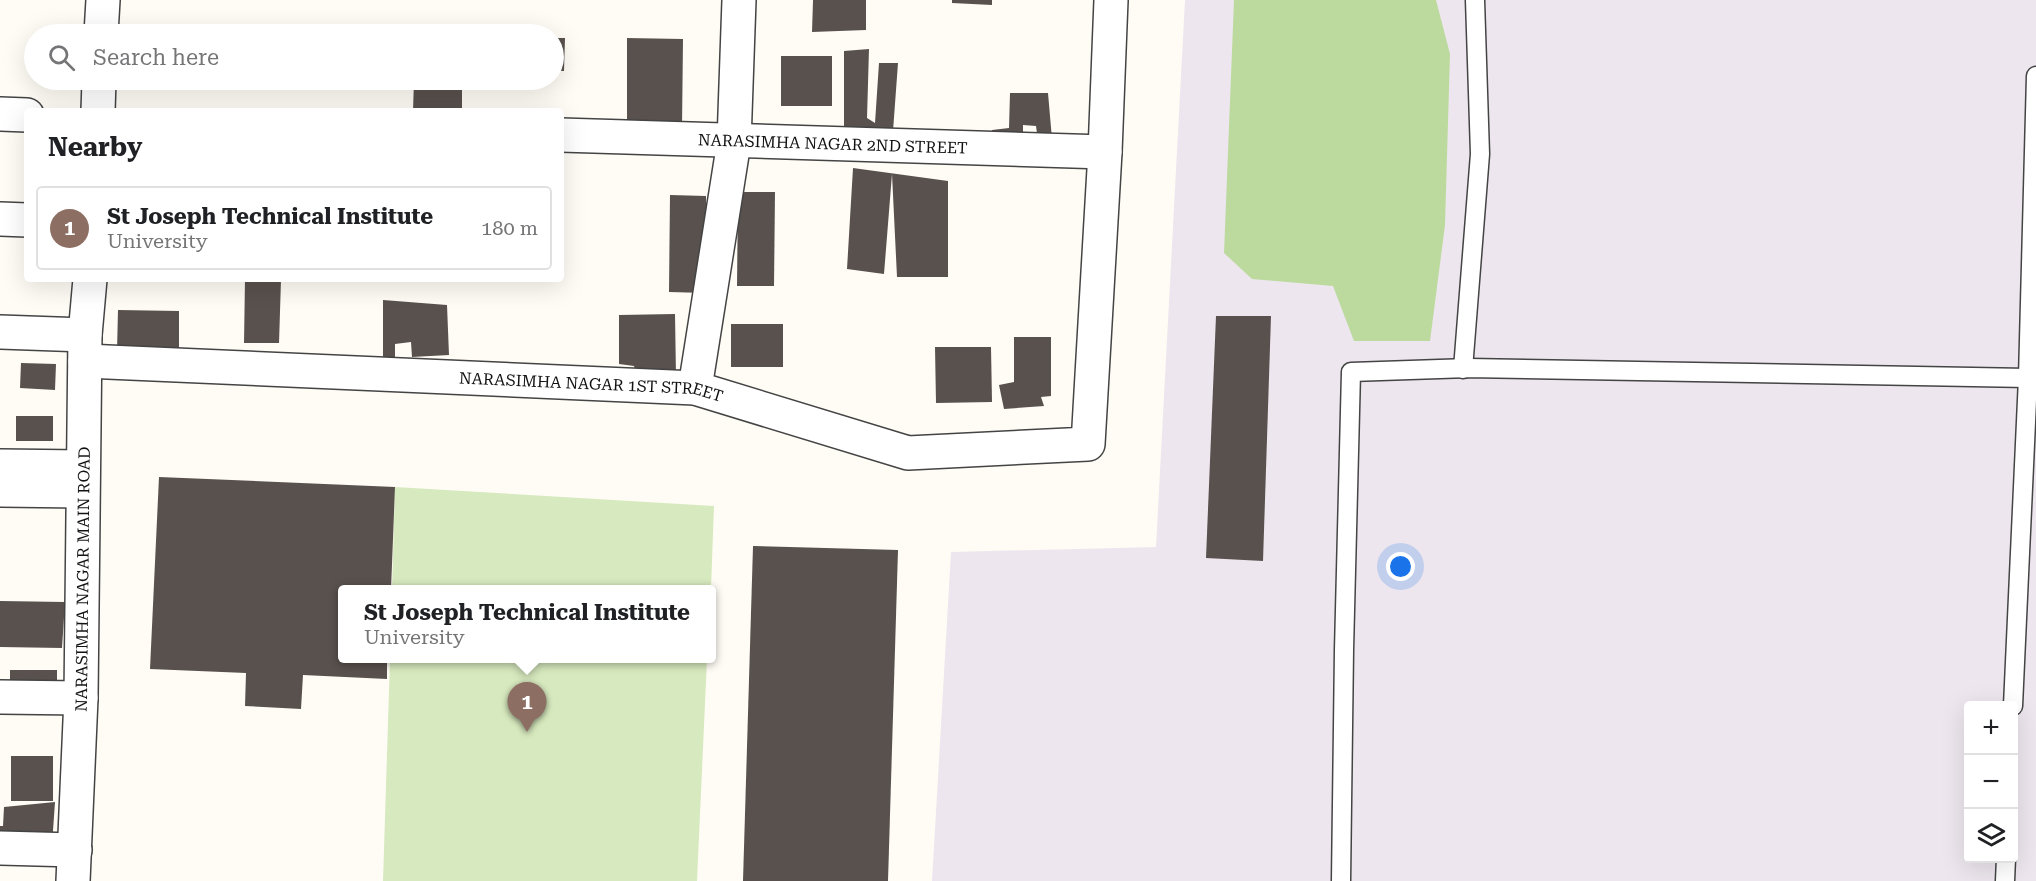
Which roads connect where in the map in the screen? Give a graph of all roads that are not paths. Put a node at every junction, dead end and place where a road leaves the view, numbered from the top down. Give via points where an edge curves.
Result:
1 (103, 0) edge
2 (739, 0) edge
3 (1111, 0) edge
4 (1475, 0) edge
5 (102, 24) edge
6 (2036, 76) edge
7 (99, 90) edge
8 (98, 108) edge
9 (0, 114) edge
10 (24, 115) edge
11 (564, 135) edge
12 (734, 141) junction
13 (1105, 152) junction
14 (0, 219) edge
15 (24, 220) edge
16 (90, 282) edge
17 (0, 332) edge
18 (85, 348) junction
19 (1463, 369) junction
20 (2028, 378) junction
21 (695, 388) junction
22 (0, 466) edge
23 (82, 479) junction
24 (0, 490) edge
25 (0, 698) edge
26 (81, 698) junction
27 (2013, 701) edge
28 (0, 848) edge
29 (2006, 863) edge
30 (74, 865) edge
31 (1341, 881) edge
32 (2005, 881) edge

1 - 5 street
2 - 12 street
3 - 13 street
4 - 19 lane via 1480,154
6 - 20 lane
7 - 8 street
9 - 10 street
11 - 12 street, NARASIMHA NAGAR 2ND STREET
12 - 13 street, NARASIMHA NAGAR 2ND STREET
12 - 21 street
13 - 21 street, NARASIMHA NAGAR 1ST STREET via 1088,444 908,453
14 - 15 street
16 - 18 street, NARASIMHA NAGAR MAIN ROAD
17 - 18 street, NARASIMHA NAGAR 1ST STREET
18 - 21 street, NARASIMHA NAGAR 1ST STREET
18 - 23 street, NARASIMHA NAGAR MAIN ROAD
19 - 20 lane
19 - 31 lane via 1351,372
20 - 27 lane
22 - 23 street
23 - 24 street
23 - 26 street, NARASIMHA NAGAR MAIN ROAD
25 - 26 street
26 - 30 street, NARASIMHA NAGAR MAIN ROAD
28 - 30 street
29 - 32 lane

